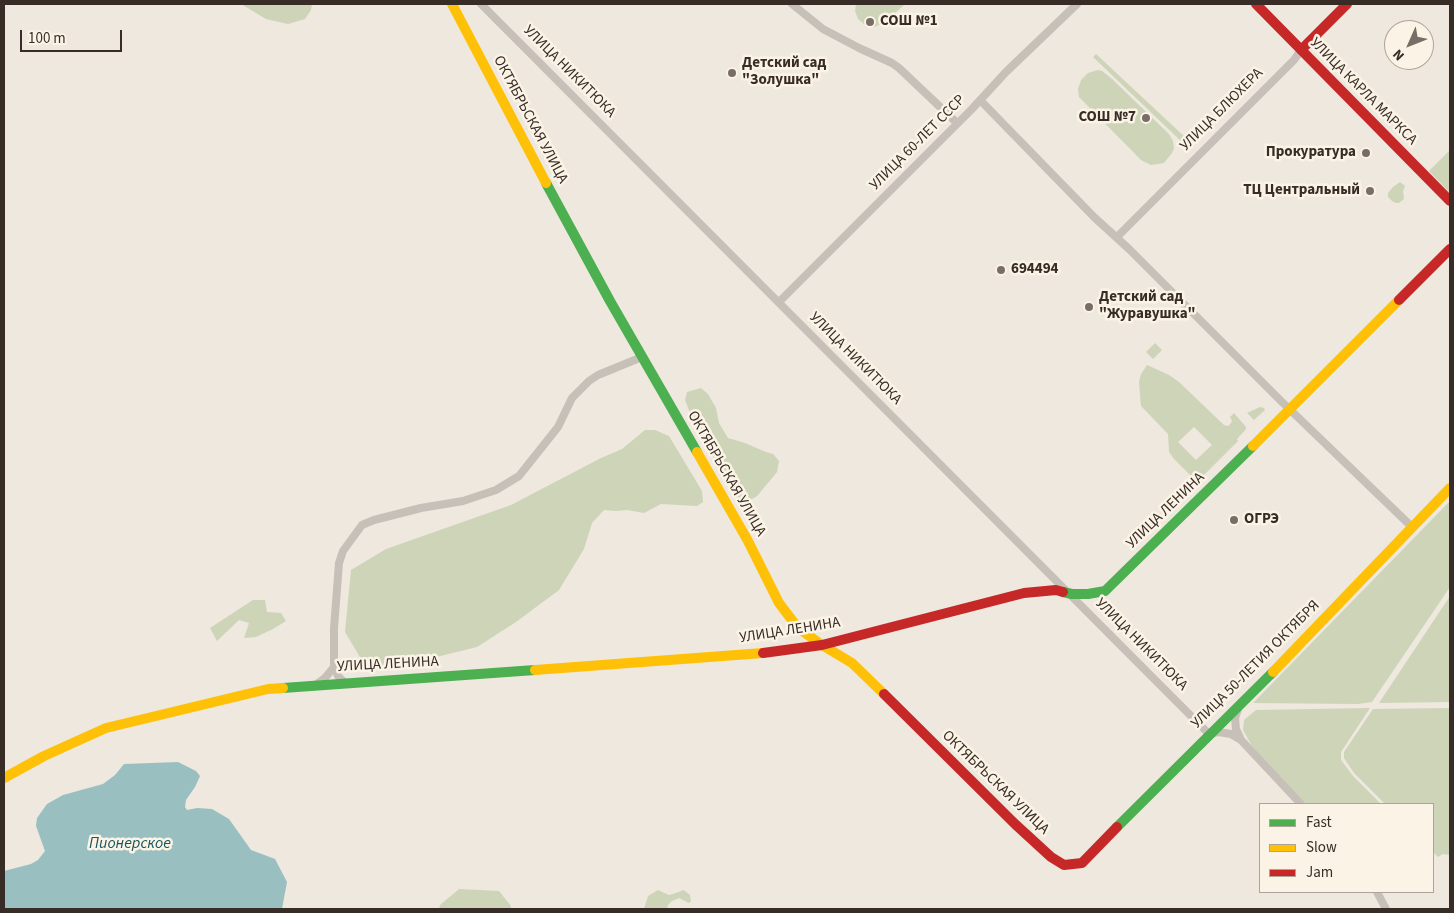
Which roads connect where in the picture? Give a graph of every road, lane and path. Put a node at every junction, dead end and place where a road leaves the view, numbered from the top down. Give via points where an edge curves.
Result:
1 (452, 4) edge
2 (481, 4) edge
3 (792, 4) edge
4 (1077, 4) edge
5 (1256, 4) edge
6 (1347, 4) edge
7 (1300, 50) junction
8 (980, 100) junction
9 (957, 123) junction
10 (1450, 201) edge
11 (1117, 238) junction
12 (1450, 249) edge
13 (779, 302) junction
14 (642, 357) junction
15 (1289, 410) junction
16 (1450, 488) edge
17 (1412, 527) junction
18 (1072, 594) junction
19 (822, 645) junction
20 (334, 667) junction
21 (345, 683) junction
22 (317, 684) junction
23 (1238, 708) junction
24 (1209, 734) junction
25 (1241, 740) junction
26 (4, 778) edge
27 (1300, 803) edge
28 (1082, 863) joint
29 (1378, 893) edge
30 (1386, 909) edge

1 - 14 street, ОКТЯБРЬСКАЯ УЛИЦА via 518,132
2 - 13 street, УЛИЦА НИКИТЮКА
3 - 9 street via 823,30 899,68
4 - 8 street, УЛИЦА 60-ЛЕТ СССР
5 - 7 street, УЛИЦА КАРЛА МАРКСА
6 - 7 street, УЛИЦА БЛЮХЕРА
7 - 10 street, УЛИЦА КАРЛА МАРКСА
7 - 11 street, УЛИЦА БЛЮХЕРА via 1288,66
8 - 9 street, УЛИЦА 60-ЛЕТ СССР
8 - 11 street
9 - 13 street, УЛИЦА 60-ЛЕТ СССР
11 - 15 street
12 - 15 street, УЛИЦА ЛЕНИНА
13 - 18 street, УЛИЦА НИКИТЮКА
14 - 19 street, ОКТЯБРЬСКАЯ УЛИЦА via 748,541 779,603 798,628
14 - 20 street via 589,381 572,398 558,427 519,476 496,490 463,501 421,508 362,524 342,551 339,563
15 - 17 street
15 - 18 street, УЛИЦА ЛЕНИНА via 1105,591
16 - 17 street, УЛИЦА 50-ЛЕТИЯ ОКТЯБРЯ
17 - 23 street, УЛИЦА 50-ЛЕТИЯ ОКТЯБРЯ
18 - 19 street, УЛИЦА ЛЕНИНА via 1056,590 1024,593
18 - 24 street, УЛИЦА НИКИТЮКА
19 - 21 street, УЛИЦА ЛЕНИНА
19 - 28 street, ОКТЯБРЬСКАЯ УЛИЦА via 852,663 1014,824 1052,857 1064,865
20 - 21 street
20 - 22 street
21 - 22 street, УЛИЦА ЛЕНИНА
22 - 26 street, УЛИЦА ЛЕНИНА via 268,689 106,728
23 - 24 street, УЛИЦА 50-ЛЕТИЯ ОКТЯБРЯ
23 - 25 street via 1236,729
24 - 25 street via 1231,734
24 - 28 street, УЛИЦА 50-ЛЕТИЯ ОКТЯБРЯ
25 - 27 street
29 - 30 street

